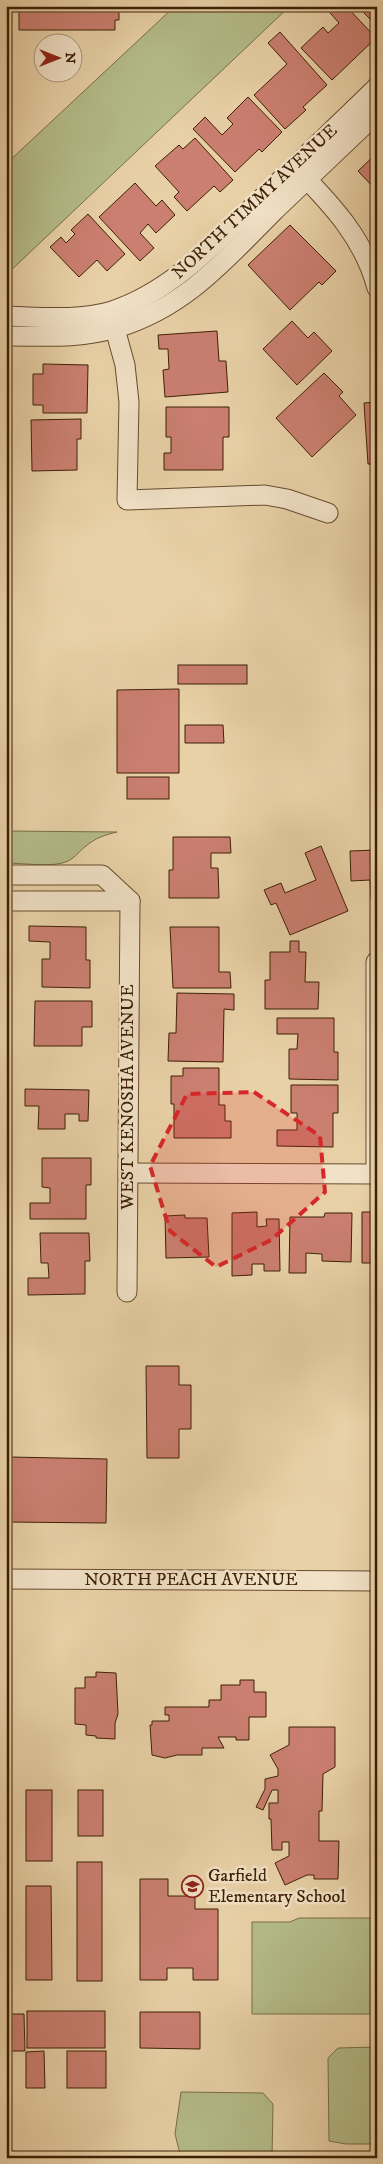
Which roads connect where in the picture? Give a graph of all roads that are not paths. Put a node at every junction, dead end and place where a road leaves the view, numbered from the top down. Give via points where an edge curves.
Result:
1 (377, 87) edge
2 (377, 113) edge
3 (301, 173) junction
4 (377, 288) edge
5 (6, 316) edge
6 (113, 320) junction
7 (6, 336) edge
8 (328, 513) dead end
9 (6, 875) edge
10 (6, 901) edge
11 (130, 901) junction
12 (376, 962) edge
13 (128, 1173) junction
14 (376, 1174) edge
15 (127, 1292) dead end
16 (6, 1579) edge
17 (377, 1581) edge

1 - 3 street, NORTH TIMMY AVENUE
2 - 3 street, NORTH TIMMY AVENUE
3 - 4 street via 359,242
3 - 6 street, NORTH TIMMY AVENUE via 202,282 162,310
5 - 6 street, NORTH TIMMY AVENUE via 82,316
6 - 7 street, NORTH TIMMY AVENUE via 70,336
6 - 8 street via 125,365 129,402 127,500 265,495
9 - 11 street via 102,875
10 - 11 street
11 - 13 street, WEST KENOSHA AVENUE
12 - 14 street
13 - 14 street
13 - 15 street, WEST KENOSHA AVENUE
16 - 17 street, NORTH PEACH AVENUE

